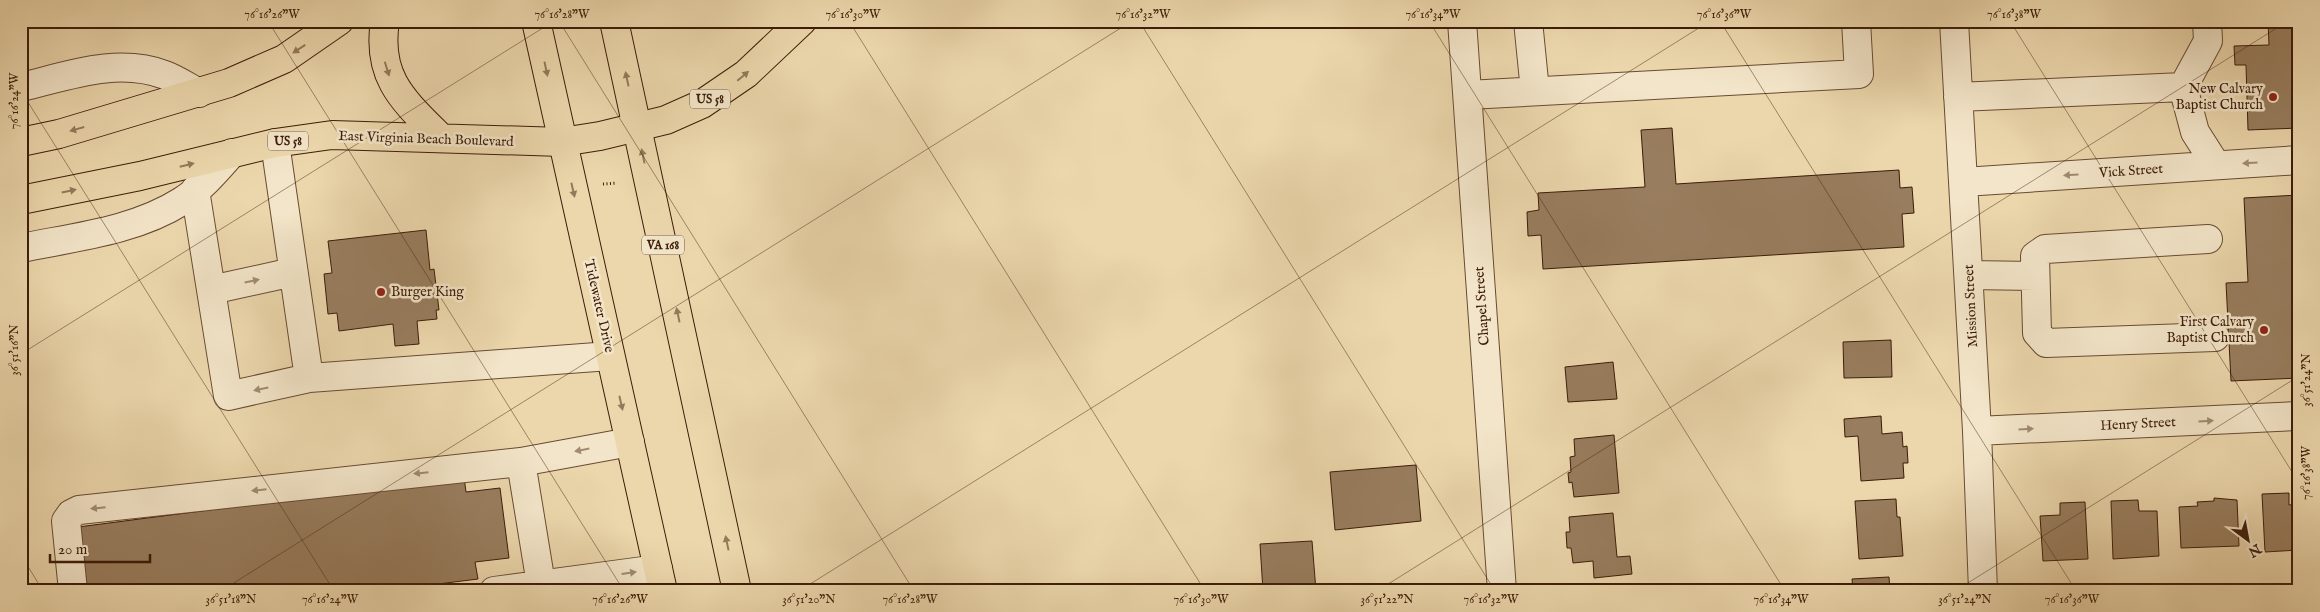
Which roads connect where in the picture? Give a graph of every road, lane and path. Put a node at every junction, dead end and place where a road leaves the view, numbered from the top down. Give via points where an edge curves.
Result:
1 (339, 21) edge
2 (385, 21) edge
3 (536, 21) edge
4 (614, 21) edge
5 (776, 21) edge
6 (802, 21) edge
7 (1462, 21) edge
8 (1528, 21) edge
9 (1856, 21) edge
10 (1954, 21) edge
11 (2207, 21) edge
12 (771, 49) junction
13 (21, 87) edge
14 (2182, 87) junction
15 (1535, 91) junction
16 (199, 93) junction
17 (1468, 95) junction
18 (1958, 97) junction
19 (637, 127) junction
20 (440, 138) junction
21 (21, 142) edge
22 (562, 142) junction
23 (275, 143) junction
24 (232, 153) junction
25 (2299, 160) edge
26 (2216, 166) junction
27 (623, 182) dead end
28 (1964, 182) junction
29 (598, 184) dead end
30 (195, 190) junction
31 (21, 200) edge
32 (2208, 240) dead end
33 (21, 248) edge
34 (293, 272) junction
35 (1969, 275) junction
36 (2035, 276) junction
37 (211, 290) junction
38 (2215, 337) dead end
39 (610, 356) junction
40 (309, 378) junction
41 (2299, 416) edge
42 (1977, 431) junction
43 (630, 442) junction
44 (521, 462) junction
45 (661, 580) edge
46 (540, 584) junction
47 (73, 591) edge
48 (494, 591) edge
49 (737, 591) edge
50 (1502, 591) edge
51 (1983, 591) edge

1 -> 16 main road via 284,59 256,73
2 -> 20 main road via 384,58 393,85
3 -> 22 main road, Tidewater Drive
19 -> 4 main road, VA 168
5 - 12 main road
6 - 12 main road, East Virginia Beach Boulevard / US 58
7 - 17 street, Chapel Street
8 - 15 street
9 - 15 street via 1860,74
10 - 18 street, Mission Street
11 - 14 street via 2208,41
19 -> 12 main road, East Virginia Beach Boulevard / US 58 via 666,120 702,104 746,74
13 - 16 street via 99,68 132,67 165,75
14 - 18 street
14 - 26 street via 2195,132
15 - 17 street
16 -> 21 main road
17 - 50 street, Chapel Street
18 - 28 street, Mission Street
19 - 22 main road, East Virginia Beach Boulevard / US 58
49 -> 19 main road, VA 168
20 - 22 main road, East Virginia Beach Boulevard / US 58
20 - 23 main road, East Virginia Beach Boulevard / US 58 via 332,135
22 -> 39 main road, Tidewater Drive
23 - 24 main road, East Virginia Beach Boulevard / US 58
23 - 34 street
24 - 30 street
31 -> 24 main road, East Virginia Beach Boulevard / US 58
25 -> 26 street, Vick Street
26 -> 28 street, Vick Street
27 - 29 path
28 - 35 street, Mission Street
30 - 33 street via 182,201 148,218
30 - 37 street
32 - 36 street via 2045,249 2035,256
37 -> 34 street
34 - 40 street
35 - 36 street
35 - 42 street, Mission Street
36 - 38 street via 2037,333 2046,343
40 -> 37 street via 228,396
39 - 40 street
39 -> 43 main road, Tidewater Drive
42 -> 41 street, Henry Street
42 - 51 street, Mission Street
43 -> 44 street
43 - 45 main road, Tidewater Drive
44 - 46 street
44 -> 47 street via 79,510 66,521
46 -> 45 street
46 - 48 street

